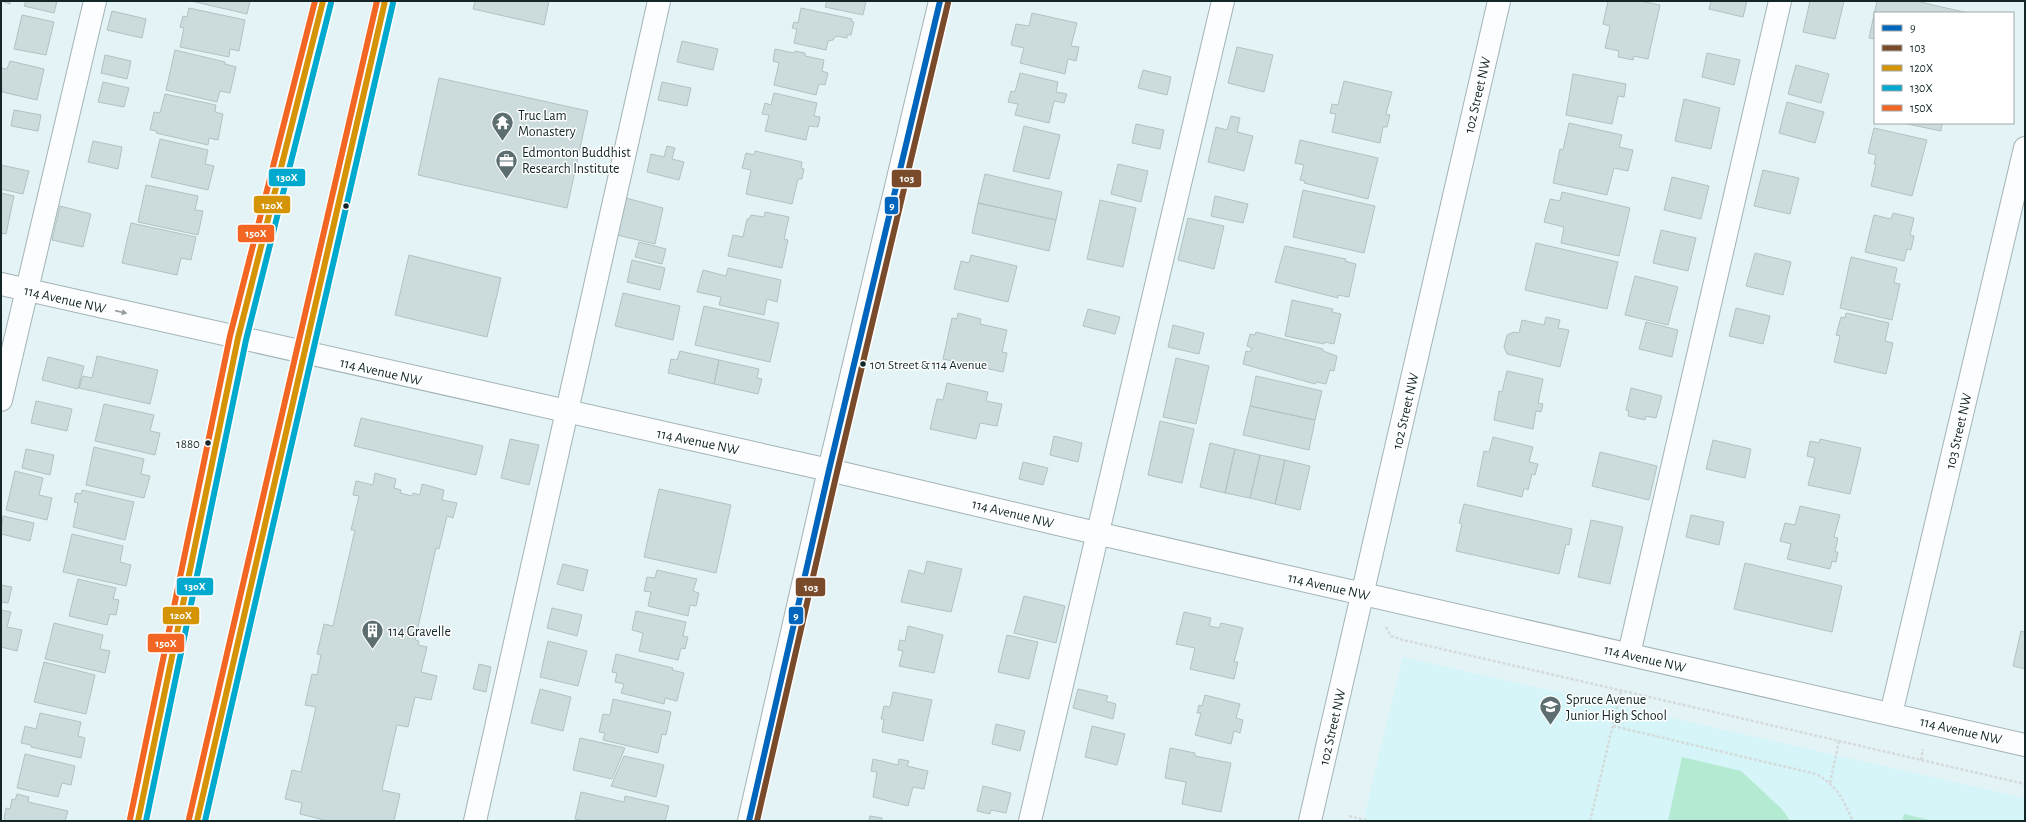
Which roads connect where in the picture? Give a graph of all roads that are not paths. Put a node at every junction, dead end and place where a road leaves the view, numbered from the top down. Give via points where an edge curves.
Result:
1 (95, 1) edge
2 (323, 1) edge
3 (385, 1) edge
4 (659, 1) edge
5 (940, 1) edge
6 (1223, 1) edge
7 (1499, 1) edge
8 (1780, 1) edge
9 (2025, 148) edge
10 (1, 284) edge
11 (26, 290) junction
12 (238, 338) junction
13 (304, 353) junction
14 (1, 400) edge
15 (567, 412) junction
16 (829, 470) junction
17 (1096, 533) junction
18 (1363, 594) junction
19 (1629, 654) junction
20 (1891, 714) junction
21 (2025, 745) edge
22 (138, 821) edge
23 (197, 821) edge
24 (475, 821) edge
25 (749, 821) edge
26 (1030, 821) edge
27 (1310, 821) edge

1 - 11 street
2 - 12 main road
3 - 13 main road
4 - 15 street
5 - 16 street
6 - 17 street
7 - 18 street, 102 Street NW
8 - 19 street
9 - 20 street, 103 Street NW
10 - 11 street, 114 Avenue NW
11 -> 12 street, 114 Avenue NW
11 - 14 street
12 - 13 street, 114 Avenue NW
12 - 22 main road
13 - 15 street, 114 Avenue NW
13 - 23 main road
15 - 16 street, 114 Avenue NW
15 - 24 street
16 - 17 street, 114 Avenue NW
16 - 25 street
17 - 18 street, 114 Avenue NW
17 - 26 street
18 - 19 street, 114 Avenue NW
18 - 27 street, 102 Street NW
19 - 20 street, 114 Avenue NW
20 - 21 street, 114 Avenue NW

